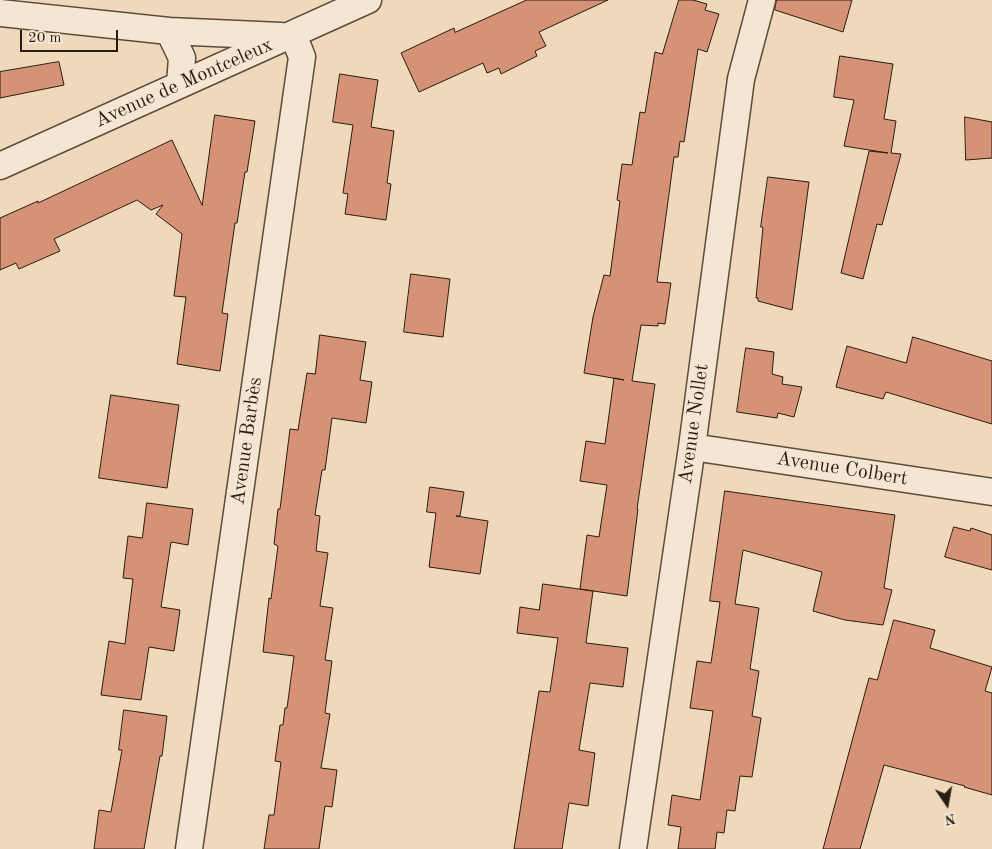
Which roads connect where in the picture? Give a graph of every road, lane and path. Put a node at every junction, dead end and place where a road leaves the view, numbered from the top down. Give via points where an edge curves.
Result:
1 (368, 0) edge
2 (762, 0) edge
3 (0, 13) edge
4 (169, 31) junction
5 (290, 35) junction
6 (180, 84) junction
7 (0, 166) edge
8 (692, 447) junction
9 (992, 492) edge
10 (189, 849) edge
11 (633, 849) edge

1 - 5 street, Avenue de Montceleux
2 - 8 street, Avenue Nollet via 741,79
3 - 4 street
4 - 5 street
4 - 6 street via 182,58
5 - 6 street, Avenue de Montceleux
5 - 10 street, Avenue Barbès via 302,57
6 - 7 street, Avenue de Montceleux
8 - 9 street, Avenue Colbert
8 - 11 street, Avenue Nollet

